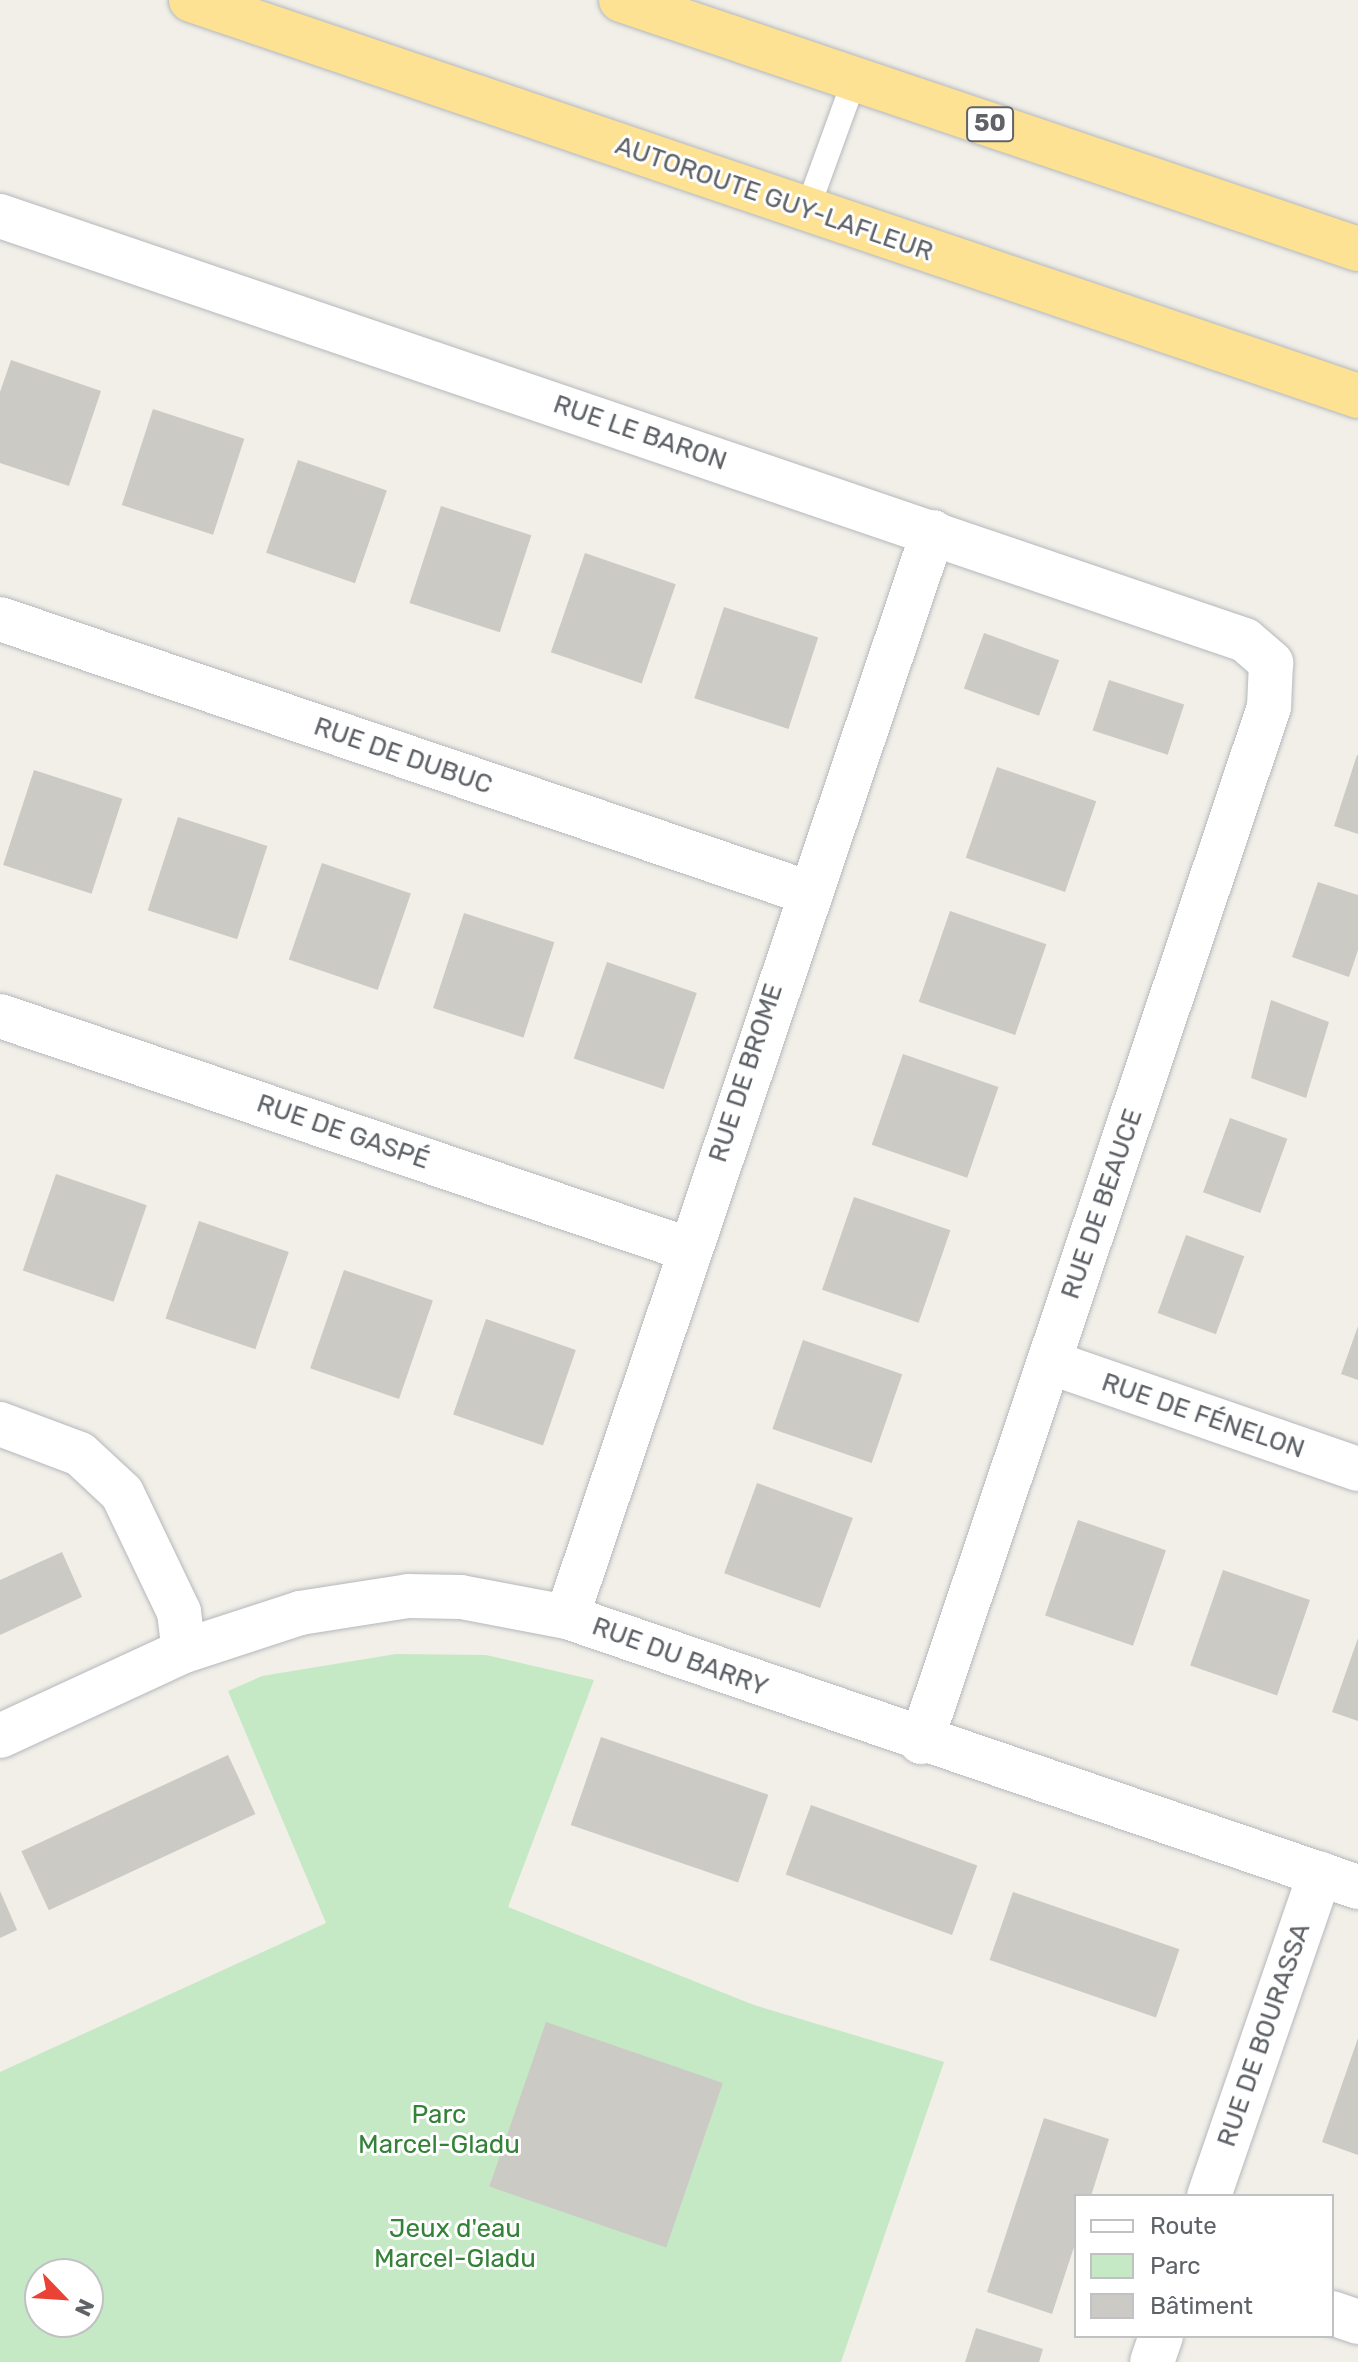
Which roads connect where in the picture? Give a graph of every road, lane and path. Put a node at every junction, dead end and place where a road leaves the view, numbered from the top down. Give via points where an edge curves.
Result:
1 (191, 0) edge
2 (621, 0) edge
3 (855, 78) junction
4 (807, 210) junction
5 (0, 216) edge
6 (1358, 249) edge
7 (1358, 396) edge
8 (933, 532) junction
9 (0, 619) edge
10 (1271, 663) joint
11 (806, 892) junction
12 (0, 1016) edge
13 (687, 1249) junction
14 (1049, 1362) junction
15 (0, 1424) edge
16 (1358, 1469) edge
17 (567, 1617) junction
18 (184, 1651) junction
19 (0, 1736) edge
20 (921, 1742) junction
21 (1339, 1880) edge
22 (1210, 2194) edge
23 (1334, 2314) edge
24 (1358, 2322) edge
25 (1160, 2338) edge
26 (1152, 2362) edge

1 - 4 highway, AUTOROUTE GUY-LAFLEUR
2 - 3 highway, 50
3 - 4 lane
3 - 6 highway, 50
4 - 7 highway, AUTOROUTE GUY-LAFLEUR
5 - 8 street, RUE LE BARON
8 - 10 street, RUE LE BARON via 1245,640
8 - 11 street, RUE DE BROME
9 - 11 street, RUE DE DUBUC
10 - 14 street, RUE DE BEAUCE via 1269,707
11 - 13 street, RUE DE BROME
12 - 13 street, RUE DE GASPÉ
13 - 17 street, RUE DE BROME
14 - 16 street, RUE DE FÉNELON
14 - 20 street, RUE DE BEAUCE
15 - 18 street via 80,1454 122,1493 179,1612
17 - 18 street, RUE DU BARRY via 461,1597 408,1596 300,1613
17 - 20 street, RUE DU BARRY
18 - 19 street, RUE DU BARRY
20 - 21 street, RUE DU BARRY
21 - 22 street, RUE DE BOURASSA
23 - 24 street
25 - 26 street

